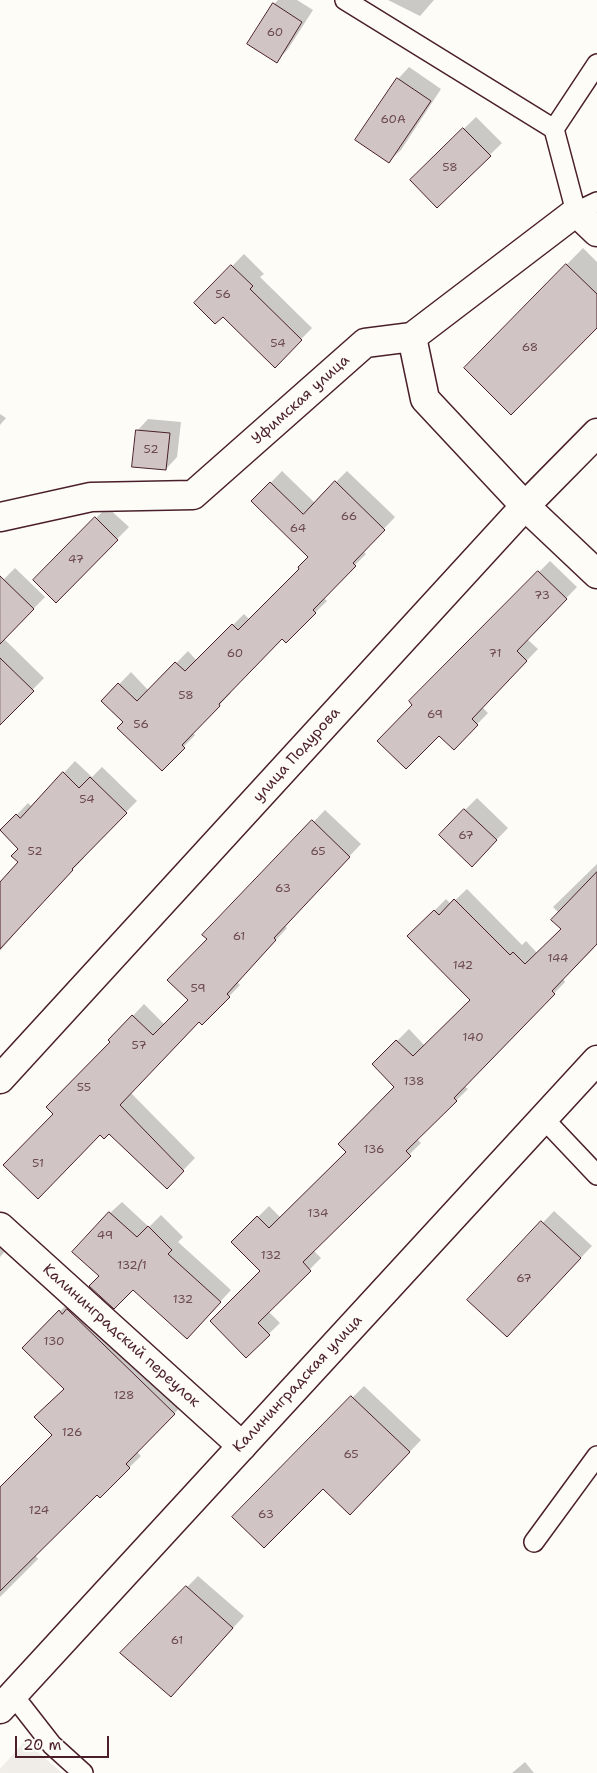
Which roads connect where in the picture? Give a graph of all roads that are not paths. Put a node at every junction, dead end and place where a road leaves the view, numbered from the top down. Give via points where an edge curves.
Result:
1 (345, 0) edge
2 (597, 64) edge
3 (554, 129) junction
4 (586, 207) edge
5 (597, 232) edge
6 (412, 337) junction
7 (597, 433) edge
8 (525, 506) junction
9 (0, 517) edge
10 (597, 574) edge
11 (597, 1060) edge
12 (0, 1079) edge
13 (543, 1118) junction
14 (597, 1175) edge
15 (0, 1227) edge
16 (242, 1446) junction
17 (597, 1456) edge
18 (534, 1542) dead end
19 (6, 1702) edge
20 (83, 1773) edge

1 - 3 lane
2 - 3 lane
3 - 4 lane
4 - 5 street
4 - 6 street
6 - 8 street via 426,399
6 - 9 street, Уфимская улица via 365,343 193,495 91,497
7 - 8 street, улица Подурова
8 - 10 street
8 - 12 street, улица Подурова
11 - 13 street, Калининградская улица
13 - 14 lane
13 - 16 street, Калининградская улица
15 - 16 street, Калининградский переулок
16 - 19 street, Калининградская улица
17 - 18 lane
19 - 20 lane

